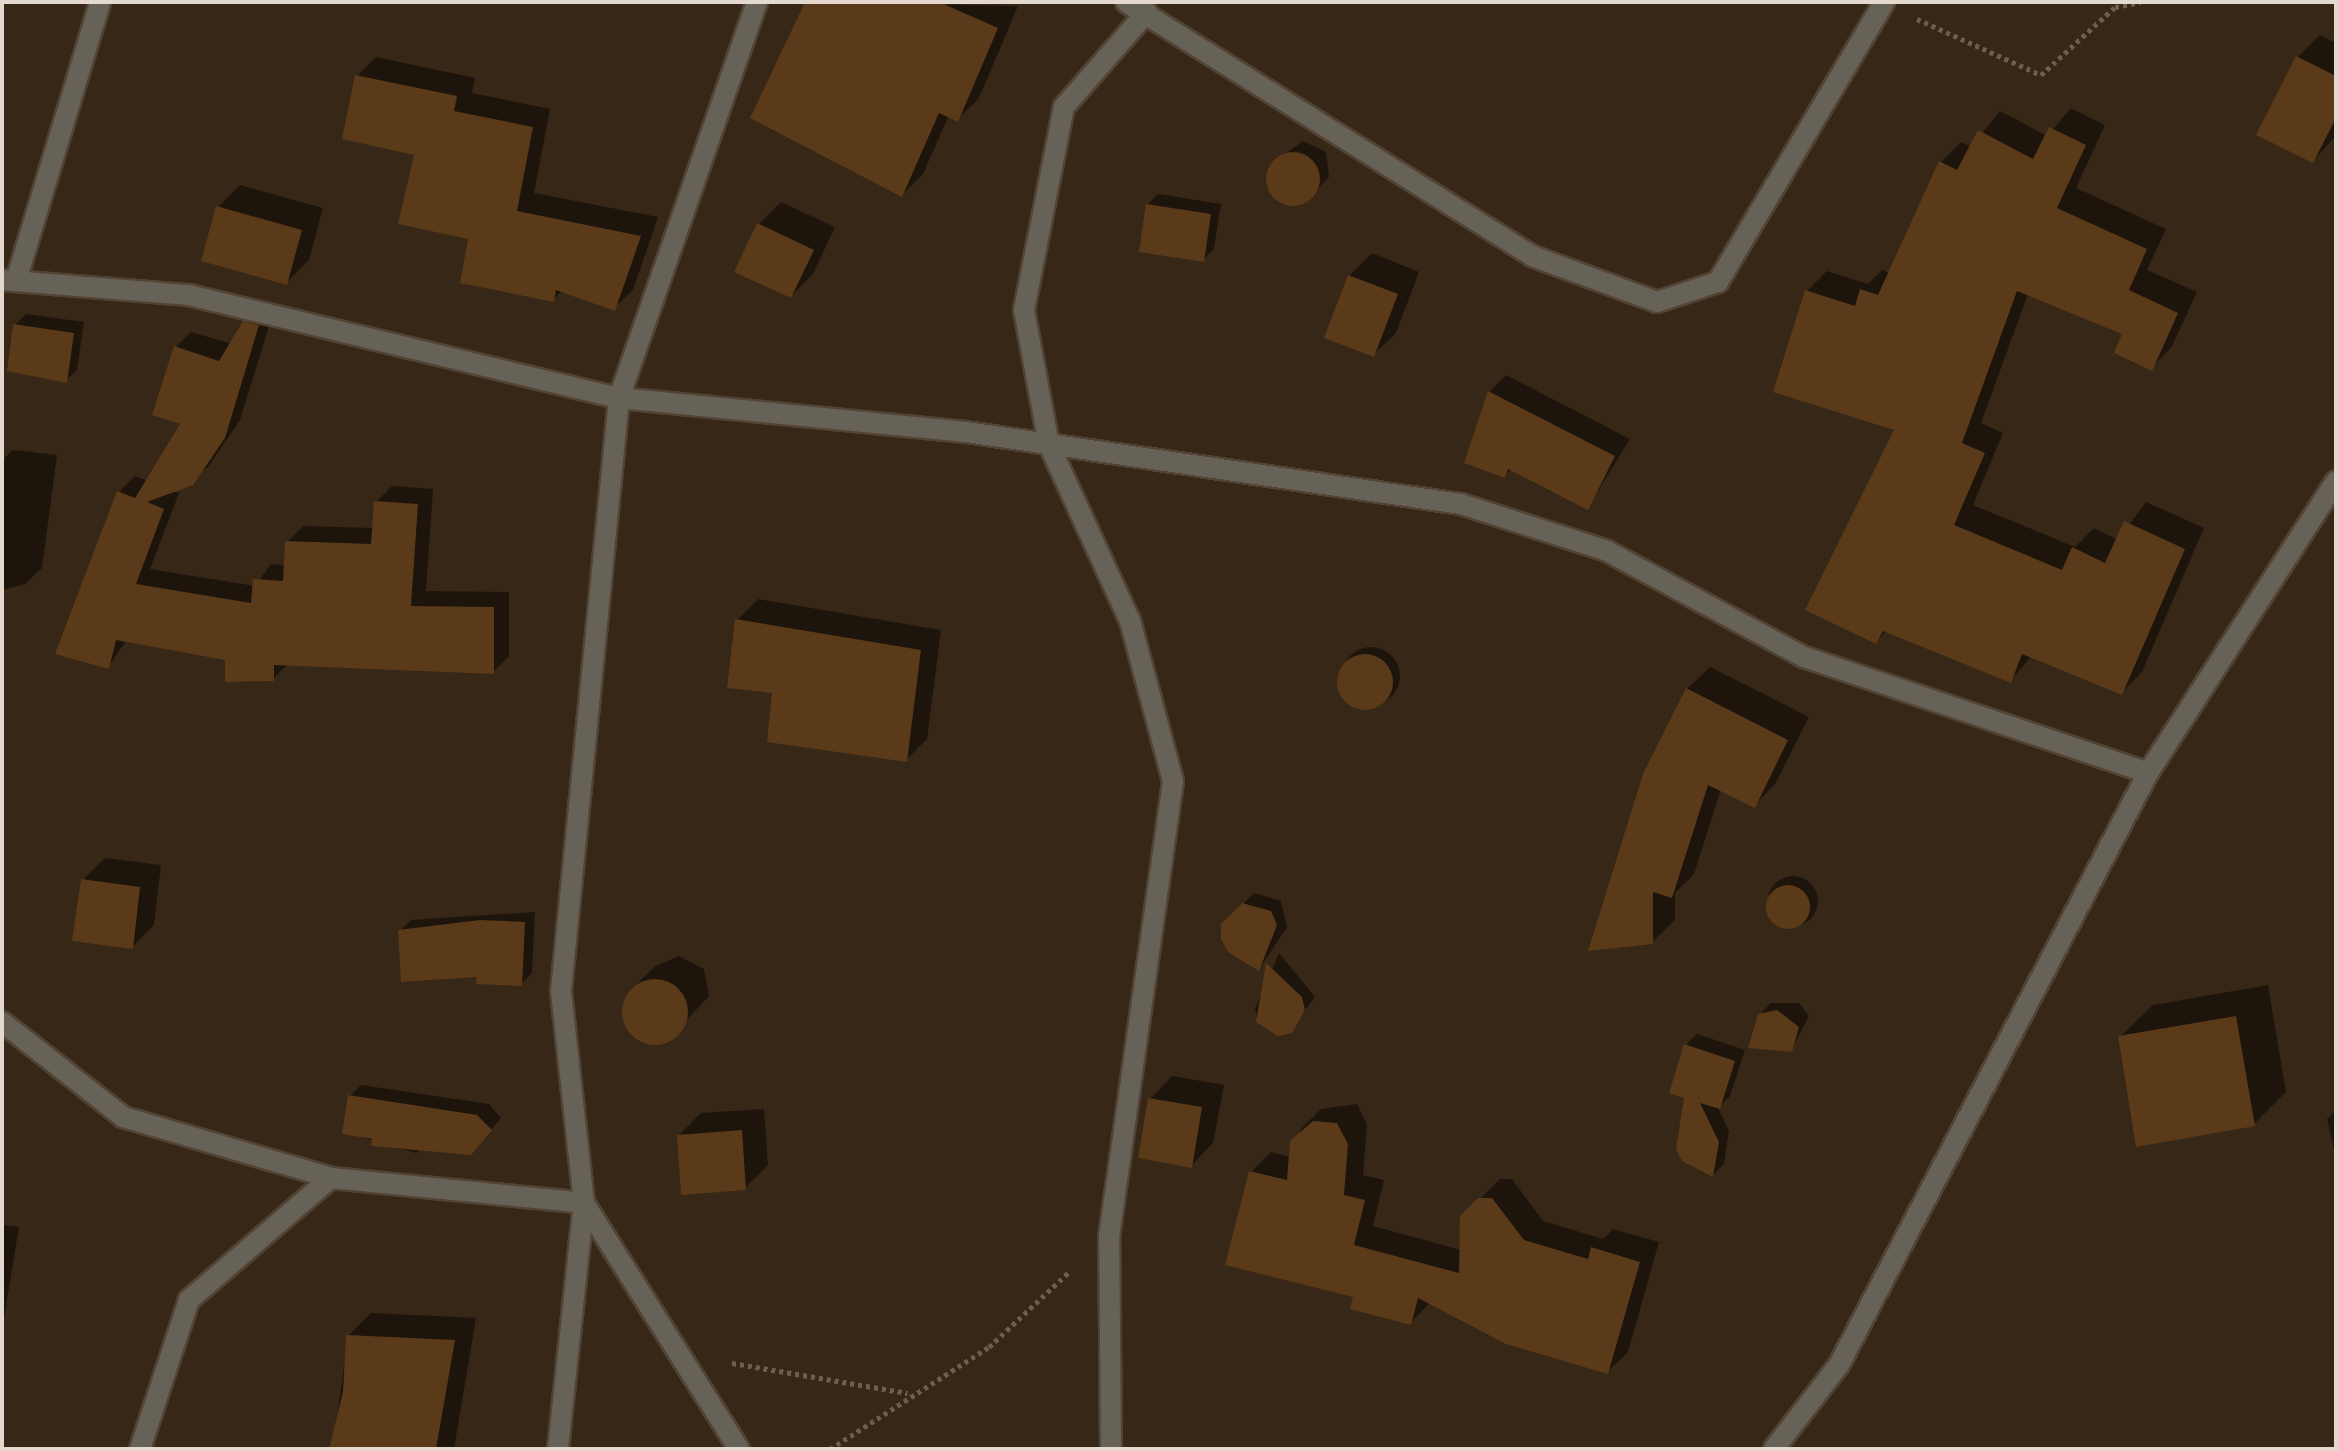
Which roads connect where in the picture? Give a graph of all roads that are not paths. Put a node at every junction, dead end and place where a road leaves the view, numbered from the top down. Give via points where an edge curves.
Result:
1 (100, 2) edge
2 (757, 2) edge
3 (1126, 2) edge
4 (1883, 3) edge
5 (1147, 12) junction
6 (9, 281) edge
7 (619, 398) junction
8 (1049, 445) junction
9 (2336, 481) edge
10 (2148, 773) junction
11 (2, 1022) edge
12 (331, 1178) junction
13 (584, 1203) junction
14 (140, 1449) edge
15 (558, 1449) edge
16 (739, 1449) edge
17 (1111, 1449) edge
18 (1774, 1449) edge

1 - 6 street
2 - 7 street
3 - 5 street
4 - 5 street via 1718,282 1657,302 1532,256
5 - 8 street via 1064,107 1024,310
6 - 7 street via 189,295
7 - 8 street
7 - 13 street via 561,991
8 - 10 street via 1461,504 1607,551 1804,657
8 - 17 street via 1130,621 1173,781 1109,1237
9 - 10 street
10 - 18 street via 1839,1365
11 - 12 street via 123,1117
12 - 13 street
12 - 14 street via 189,1300
13 - 15 street
13 - 16 street

